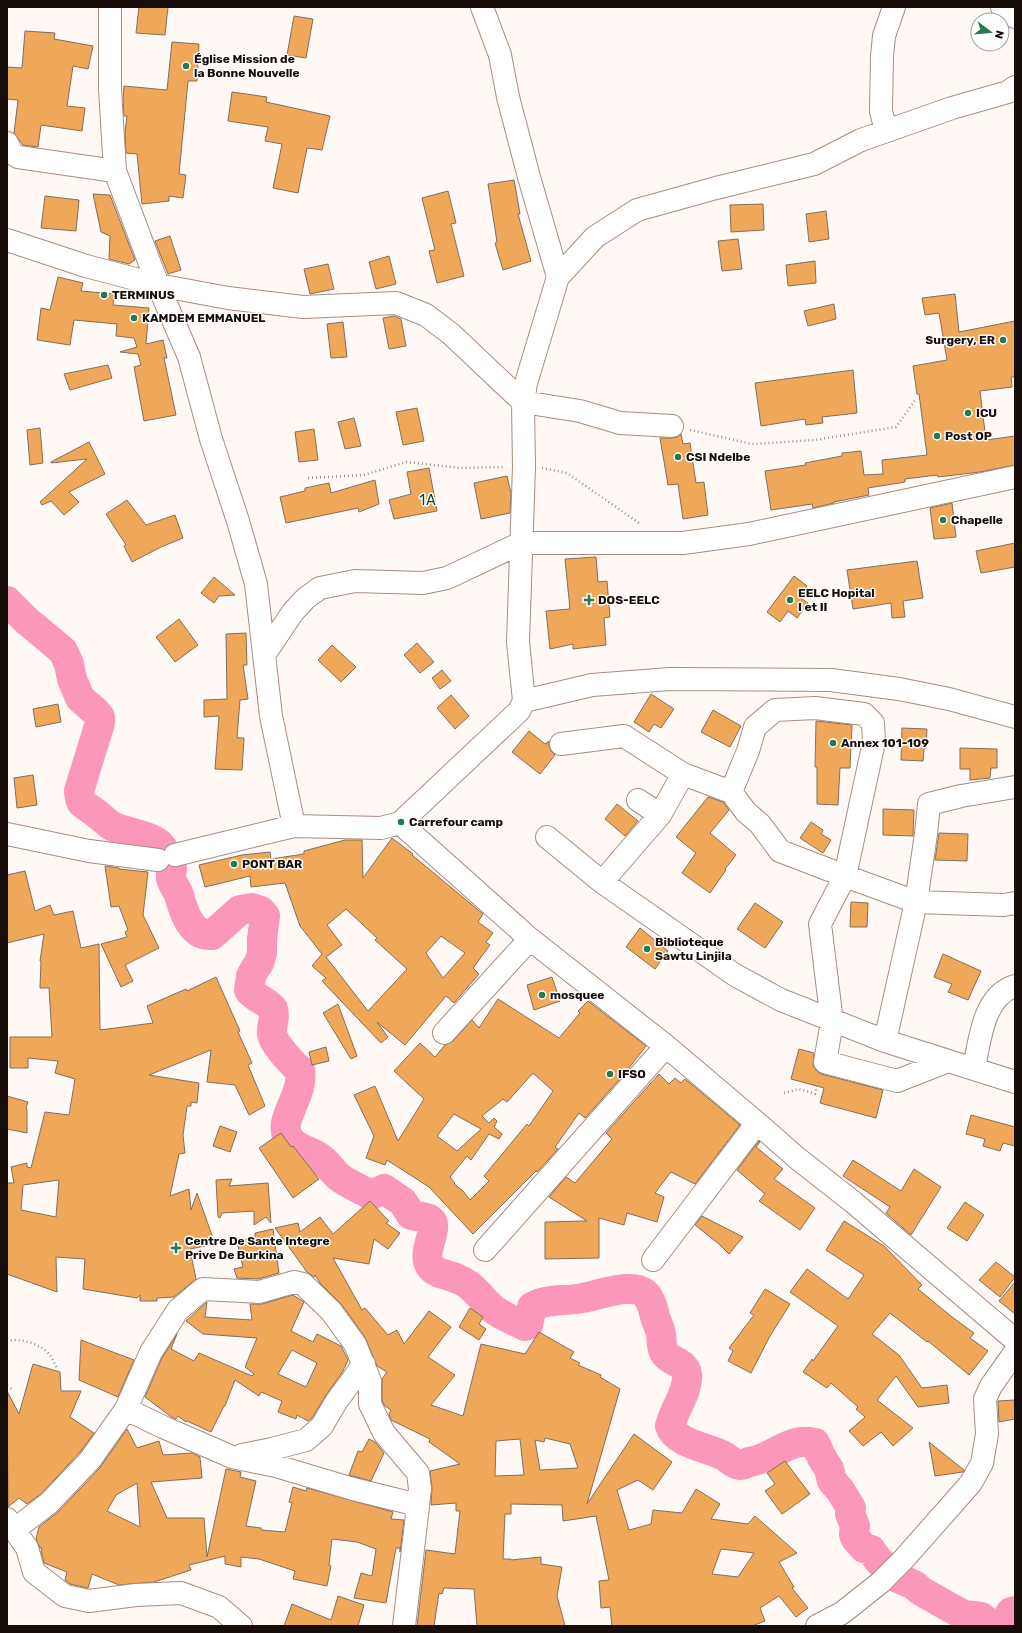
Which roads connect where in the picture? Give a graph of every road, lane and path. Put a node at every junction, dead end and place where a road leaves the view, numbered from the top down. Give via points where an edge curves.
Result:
1 (110, 7) edge
2 (482, 7) edge
3 (894, 7) edge
4 (1002, 7) edge
5 (1015, 17) edge
6 (1015, 87) edge
7 (886, 131) junction
8 (7, 143) edge
9 (115, 171) junction
10 (7, 240) edge
11 (558, 277) junction
12 (158, 285) junction
13 (916, 399) dead end
14 (523, 402) junction
15 (672, 426) joint
16 (1015, 477) edge
17 (521, 543) junction
18 (264, 655) junction
19 (524, 701) junction
20 (1015, 717) edge
21 (562, 744) dead end
22 (683, 774) junction
23 (1015, 787) edge
24 (731, 792) junction
25 (638, 800) dead end
26 (660, 815) junction
27 (400, 823) junction
28 (294, 826) junction
29 (7, 834) edge
30 (547, 837) dead end
31 (845, 876) junction
32 (602, 882) junction
33 (916, 902) junction
34 (1015, 904) edge
35 (530, 939) junction
36 (1015, 986) edge
37 (832, 1022) junction
38 (444, 1033) dead end
39 (885, 1041) junction
40 (666, 1046) junction
41 (948, 1061) junction
42 (825, 1062) junction
43 (974, 1068) junction
44 (1015, 1082) edge
45 (784, 1093) dead end
46 (757, 1123) junction
47 (485, 1250) dead end
48 (653, 1260) dead end
49 (1015, 1340) edge
50 (7, 1342) edge
51 (1015, 1352) edge
52 (364, 1364) junction
53 (58, 1370) dead end
54 (7, 1386) edge
55 (12, 1389) dead end
56 (126, 1409) junction
57 (232, 1457) junction
58 (418, 1505) junction
59 (11, 1524) edge
60 (241, 1626) edge
61 (404, 1626) edge
62 (817, 1626) edge

1 - 9 street via 110,89
2 - 11 street via 500,55 509,105
3 - 7 street via 884,36 882,56 881,111
4 - 5 street
6 - 7 street via 1008,92
7 - 11 street via 861,140 814,164 637,210 595,237
8 - 9 street via 12,153 18,157
9 - 12 street
10 - 12 street via 86,266
11 - 14 street via 526,382
12 - 14 street via 228,298 303,307 396,304 426,315 451,334
12 - 18 street via 189,357 211,439 238,521 256,584
13 - 15 path via 896,427 815,440 752,444
14 - 15 street via 580,411 620,423
14 - 17 street
16 - 17 street via 749,534 683,543
17 - 18 street via 447,578 423,583 355,581 320,588 293,612
17 - 19 street via 518,642
18 - 28 street via 271,716
19 - 20 street via 592,685 670,679 831,680 949,699
19 - 27 street via 519,711
21 - 22 street via 624,736
22 - 24 street
22 - 26 street
23 - 33 street via 929,804
24 - 31 street via 780,851
24 - 31 street via 755,727 775,710 815,708 864,714 873,723 874,742
25 - 26 street
26 - 32 street
27 - 28 street via 381,828
27 - 35 street
28 - 29 street via 166,858 89,851
30 - 32 street
31 - 33 street
31 - 37 street via 820,924
32 - 37 street via 735,975 780,1000
33 - 34 street
33 - 39 street
35 - 38 street
35 - 40 street
36 - 43 street via 1001,994 988,1011
37 - 39 street
37 - 42 street
39 - 41 street
40 - 46 street
40 - 47 street
41 - 42 street via 897,1081
41 - 43 street
42 - 45 path via 815,1094 799,1090
43 - 44 street
46 - 48 street
46 - 49 street
50 - 53 path via 31,1342 50,1354
51 - 62 street via 985,1399 987,1434 982,1462 971,1483 903,1560 880,1582 842,1613
52 - 56 street via 355,1344 332,1311 303,1284 294,1282 259,1292 203,1289 178,1310 152,1352
52 - 57 street via 322,1426 306,1440
52 - 58 street via 370,1381 370,1404 384,1433 418,1473
54 - 55 path
56 - 57 street
56 - 59 street via 90,1460 48,1503
57 - 58 street via 276,1466
58 - 61 street
59 - 60 street via 27,1548 34,1572 66,1596 89,1601 181,1593 219,1607

